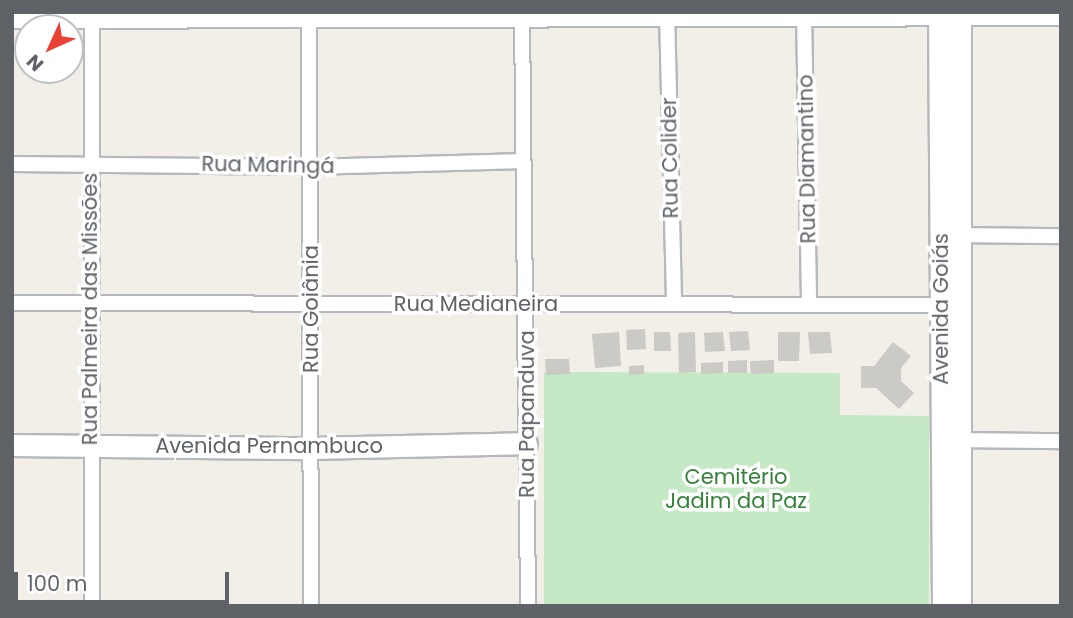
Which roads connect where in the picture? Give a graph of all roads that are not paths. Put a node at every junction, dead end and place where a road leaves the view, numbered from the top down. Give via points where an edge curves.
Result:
1 (667, 13) edge
2 (804, 13) edge
3 (949, 13) edge
4 (1061, 13) edge
5 (92, 14) edge
6 (309, 14) edge
7 (522, 14) edge
8 (12, 17) edge
9 (523, 161) junction
10 (90, 162) junction
11 (12, 164) edge
12 (310, 167) junction
13 (960, 235) junction
14 (1061, 236) edge
15 (91, 302) junction
16 (12, 303) edge
17 (528, 303) junction
18 (311, 304) junction
19 (674, 304) junction
20 (810, 305) junction
21 (941, 305) junction
22 (960, 440) junction
23 (1061, 441) edge
24 (526, 443) junction
25 (12, 445) edge
26 (90, 446) junction
27 (311, 448) junction
28 (92, 606) edge
29 (311, 606) edge
30 (528, 606) edge
31 (943, 606) edge
32 (960, 606) edge

1 - 2 street
1 - 7 street
1 - 19 street, Rua Colider
2 - 3 street
2 - 20 street, Rua Diamantino
3 - 4 street
3 - 13 street, Avenida Goiás
3 - 21 street, Avenida Goiás
5 - 6 street
5 - 8 street
5 - 10 street, Rua Palmeira das Missões
6 - 7 street
6 - 12 street, Rua Goiânia
7 - 9 street, Rua Papanduva
9 - 12 street, Rua Maringá
9 - 17 street, Rua Papanduva
10 - 11 street, Rua Maringá
10 - 12 street, Rua Maringá
10 - 15 street, Rua Palmeira das Missões
12 - 18 street, Rua Goiânia
13 - 14 street
13 - 22 street, Avenida Goiás
15 - 16 street, Rua Medianeira
15 - 18 street, Rua Medianeira
15 - 26 street, Rua Palmeira das Missões
17 - 18 street, Rua Medianeira
17 - 19 street, Rua Medianeira
17 - 24 street, Rua Papanduva
18 - 27 street, Rua Goiânia
19 - 20 street, Rua Medianeira
20 - 21 street, Rua Medianeira
21 - 31 street, Avenida Goiás
22 - 23 street
22 - 32 street, Avenida Goiás
24 - 27 street, Avenida Pernambuco
24 - 30 street, Rua Papanduva
25 - 26 street, Avenida Pernambuco
26 - 27 street, Avenida Pernambuco
26 - 28 street, Rua Palmeira das Missões
27 - 29 street, Rua Goiânia

